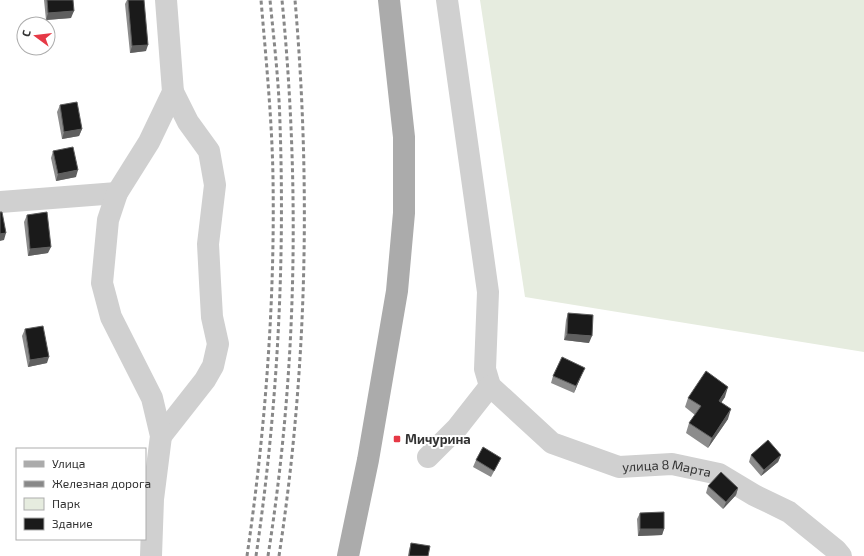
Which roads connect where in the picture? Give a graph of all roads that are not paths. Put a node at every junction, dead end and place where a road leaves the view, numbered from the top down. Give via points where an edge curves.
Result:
1 (166, 0) edge
2 (389, 0) edge
3 (447, 0) edge
4 (173, 92) junction
5 (117, 193) junction
6 (0, 202) edge
7 (490, 386) junction
8 (161, 436) junction
9 (428, 457) dead end
10 (151, 556) edge
11 (348, 556) edge
12 (841, 556) edge

1 - 4 street
2 - 11 main road via 404,137 404,213 397,291 368,460
3 - 7 street via 488,292 484,369
4 - 5 street via 149,142
4 - 8 street via 188,122 209,151 215,185 208,244 212,317 218,344 213,366 205,380
5 - 6 street
5 - 8 street via 108,220 102,283 111,317 152,398
7 - 9 street via 457,428
7 - 12 street, улица 8 Марта via 552,443 619,467 672,464 719,474 789,512
8 - 10 street via 153,499

